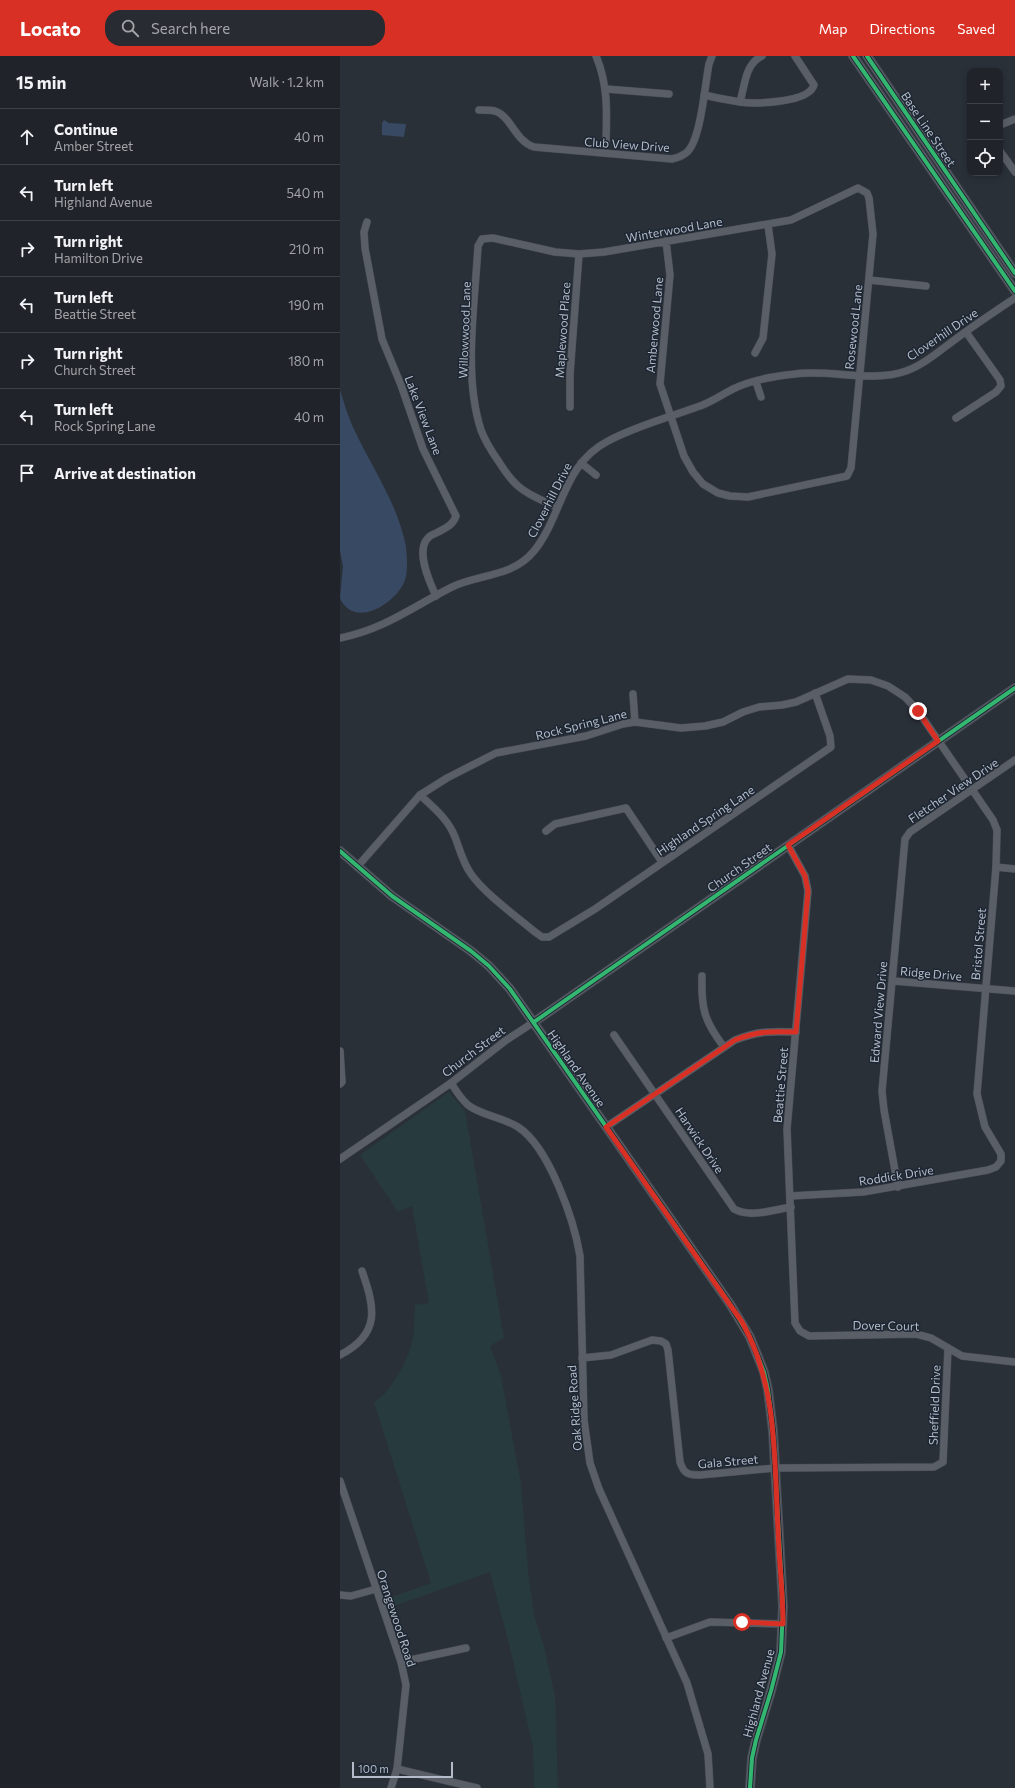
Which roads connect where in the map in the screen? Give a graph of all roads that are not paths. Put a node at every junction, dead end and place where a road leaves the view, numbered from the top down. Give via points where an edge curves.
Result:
1 (596, 56) edge
2 (712, 56) edge
3 (762, 56) edge
4 (795, 56) edge
5 (853, 56) edge
6 (867, 56) edge
7 (606, 89) junction
8 (669, 94) dead end
9 (704, 95) junction
10 (740, 102) junction
11 (479, 110) dead end
12 (1015, 119) edge
13 (1003, 124) edge
14 (606, 142) dead end
15 (1003, 155) edge
16 (1015, 172) edge
17 (863, 190) joint
18 (367, 222) dead end
19 (768, 225) junction
20 (482, 239) joint
21 (666, 241) junction
22 (579, 254) junction
23 (1015, 273) edge
24 (869, 280) junction
25 (926, 286) dead end
26 (1015, 291) edge
27 (1015, 298) edge
28 (966, 332) junction
29 (755, 352) dead end
30 (860, 374) junction
31 (756, 382) junction
32 (760, 397) dead end
33 (570, 407) dead end
34 (670, 416) junction
35 (956, 418) dead end
36 (581, 463) junction
37 (851, 468) joint
38 (596, 475) dead end
39 (557, 507) junction
40 (436, 596) junction
41 (340, 638) edge
42 (1015, 688) edge
43 (815, 692) junction
44 (633, 694) dead end
45 (635, 722) junction
46 (938, 741) junction
47 (1015, 760) edge
48 (972, 791) junction
49 (420, 795) junction
50 (546, 831) dead end
51 (905, 839) joint
52 (788, 845) junction
53 (340, 851) edge
54 (662, 862) junction
55 (357, 867) junction
56 (996, 868) junction
57 (1015, 869) edge
58 (702, 976) dead end
59 (893, 981) junction
60 (985, 989) junction
61 (1015, 991) edge
62 (534, 1022) junction
63 (796, 1032) junction
64 (614, 1035) dead end
65 (724, 1047) junction
66 (340, 1051) edge
67 (341, 1083) edge
68 (451, 1083) junction
69 (655, 1094) junction
70 (606, 1127) junction
71 (340, 1159) edge
72 (1001, 1161) joint
73 (898, 1187) junction
74 (790, 1196) junction
75 (791, 1207) junction
76 (362, 1271) dead end
77 (800, 1331) joint
78 (948, 1348) junction
79 (340, 1355) edge
80 (582, 1358) junction
81 (1015, 1362) edge
82 (943, 1462) joint
83 (775, 1468) junction
84 (340, 1481) edge
85 (376, 1589) junction
86 (340, 1596) edge
87 (783, 1624) junction
88 (666, 1638) junction
89 (466, 1648) dead end
90 (401, 1662) junction
91 (397, 1769) junction
92 (391, 1788) edge
93 (477, 1788) edge
94 (710, 1788) edge
95 (750, 1788) edge

1 - 7 street
2 - 9 street, Club View Drive
3 - 10 street via 750,67
4 - 10 street via 813,82 812,90 789,99
5 - 26 main road, Base Line Street
6 - 23 main road, Base Line Street
7 - 8 street
7 - 14 street
9 - 10 street
9 - 11 street, Club View Drive via 693,144 687,153 672,159 534,147 526,144 495,111
12 - 13 street
15 - 16 street
17 - 19 street, Winterwood Lane via 854,190 790,220
17 - 24 street, Rosewood Lane via 869,198 872,229
18 - 40 street, Lake View Lane via 364,232 365,248 382,339 423,449 456,516 454,522 423,544 422,554 428,578
19 - 21 street, Winterwood Lane
19 - 29 street via 772,254 763,338
20 - 22 street, Winterwood Lane via 493,238 555,252
20 - 39 street, Willowwood Lane via 478,246 472,360 473,392 482,431 500,464 518,486 532,496
21 - 22 street, Winterwood Lane
21 - 34 street, Amberwood Lane via 670,275 660,384
22 - 33 street, Maplewood Place
24 - 25 street
24 - 30 street, Rosewood Lane
27 - 28 street, Cloverhill Drive
28 - 30 street, Cloverhill Drive via 906,371 887,376
28 - 35 street via 1000,380 1000,386 996,392
30 - 31 street, Cloverhill Drive via 796,373
30 - 37 street, Rosewood Lane
31 - 32 street
31 - 34 street, Cloverhill Drive via 735,388 700,406
34 - 36 street, Cloverhill Drive via 606,441
34 - 37 street, Amberwood Lane via 684,456 693,472 704,484 718,493 748,497 846,476
36 - 38 street
36 - 39 street, Cloverhill Drive
39 - 40 street, Cloverhill Drive via 544,538 532,554 518,566 466,582
40 - 41 street, Cloverhill Drive via 399,618 362,634
42 - 46 main road, Church Street
43 - 45 street, Rock Spring Lane via 796,702 782,706 759,707 723,722 705,726 682,728
43 - 46 street, Rock Spring Lane via 848,679 872,680 888,686 918,711
43 - 54 street, Highland Spring Lane via 830,736 831,747
44 - 45 street
45 - 49 street, Rock Spring Lane via 586,736 496,753 441,780
46 - 48 street, Bristol Street
46 - 52 main road, Church Street
47 - 48 street, Fletcher View Drive
48 - 51 street, Fletcher View Drive via 910,832
48 - 56 street, Bristol Street via 997,830
49 - 54 street, Highland Spring Lane via 444,818 455,836 471,874 481,886 542,938 549,937 595,909
49 - 55 street, Rock Spring Lane
50 - 54 street via 556,824 626,808
51 - 59 street, Edward View Drive
52 - 62 main road, Church Street
52 - 63 street, Beattie Street via 800,866 808,891
53 - 55 main road, Highland Avenue
55 - 62 main road, Highland Avenue via 392,896 489,966
56 - 57 street
56 - 60 street, Bristol Street
58 - 65 street via 705,1016 710,1029
59 - 60 street, Ridge Drive
59 - 73 street, Edward View Drive via 882,1091
60 - 61 street, Ridge Drive
60 - 72 street, Bristol Street via 978,1094 985,1127 1001,1154
62 - 68 street, Church Street
62 - 70 main road, Highland Avenue
63 - 65 street via 768,1030 750,1034
63 - 74 street, Beattie Street via 787,1129
64 - 69 street, Harwick Drive
65 - 69 street
66 - 67 street
68 - 71 street, Church Street
68 - 80 street, Oak Ridge Road via 469,1106 504,1119 531,1137 559,1189 576,1232 580,1256
69 - 70 street
69 - 75 street, Harwick Drive via 734,1209 741,1213 749,1213
70 - 83 main road, Highland Avenue via 730,1304 750,1337 764,1372 768,1390
72 - 73 street, Roddick Drive via 996,1167 988,1170
73 - 74 street, Roddick Drive via 863,1192
74 - 75 street, Beattie Street
75 - 77 street, Beattie Street via 795,1323
76 - 79 street via 371,1297 372,1319 364,1338 353,1349
77 - 78 street, Dover Court via 809,1336 916,1334 932,1338
78 - 81 street, Dover Court via 962,1356
78 - 82 street, Sheffield Drive
80 - 83 street, Gala Street via 611,1355 652,1340 661,1341 666,1344 668,1350 683,1471 689,1475 700,1475
80 - 88 street, Oak Ridge Road via 584,1420 590,1463 599,1489
82 - 83 street, Gala Street via 934,1467
83 - 87 main road, Highland Avenue
84 - 85 street, Orangewood Road
85 - 86 street via 351,1596
85 - 90 street, Orangewood Road
87 - 88 street via 710,1622
87 - 95 main road, Highland Avenue via 781,1652 752,1758
88 - 94 street, Oak Ridge Road via 687,1683 699,1723 708,1754
89 - 90 street
90 - 91 street, Orangewood Road via 406,1685
91 - 92 street, Orangewood Road
91 - 93 street

